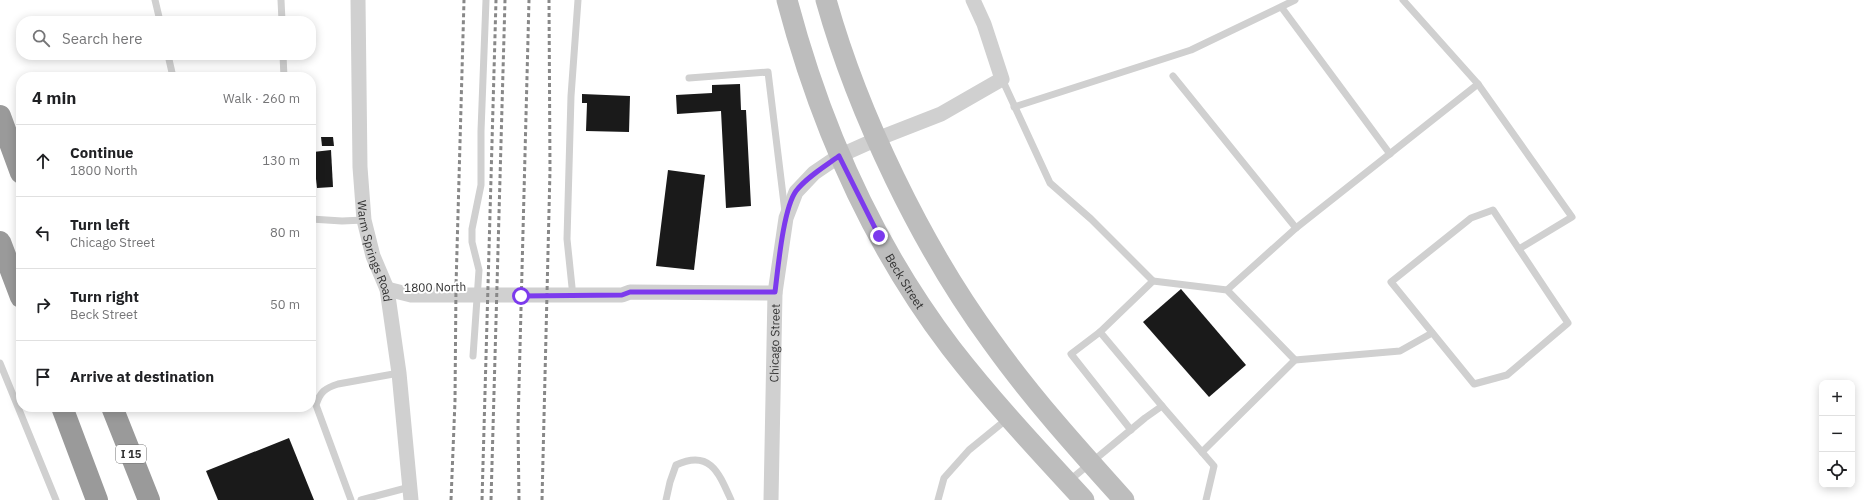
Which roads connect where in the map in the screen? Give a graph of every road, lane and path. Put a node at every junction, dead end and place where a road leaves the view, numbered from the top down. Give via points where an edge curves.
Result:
1 (155, 0) edge
2 (281, 0) edge
3 (358, 0) edge
4 (486, 0) edge
5 (578, 0) edge
6 (787, 0) edge
7 (826, 0) edge
8 (973, 0) edge
9 (1295, 0) edge
10 (1403, 0) edge
11 (1282, 8) junction
12 (159, 16) edge
13 (282, 16) edge
14 (169, 60) edge
15 (283, 60) edge
16 (172, 72) edge
17 (284, 72) edge
18 (1173, 76) dead end
19 (689, 78) dead end
20 (1002, 79) junction
21 (1478, 84) junction
22 (1014, 107) junction
23 (0, 116) edge
24 (877, 139) junction
25 (1390, 154) junction
26 (839, 156) junction
27 (16, 159) edge
28 (786, 218) junction
29 (316, 219) edge
30 (364, 220) junction
31 (1296, 228) junction
32 (0, 242) edge
33 (1519, 249) junction
34 (0, 254) edge
35 (13, 276) junction
36 (1153, 281) junction
37 (16, 284) edge
38 (572, 288) junction
39 (387, 289) junction
40 (1227, 290) junction
41 (478, 291) junction
42 (630, 292) junction
43 (775, 292) junction
44 (1100, 332) junction
45 (1432, 333) junction
46 (473, 356) dead end
47 (1295, 360) junction
48 (0, 363) edge
49 (398, 373) junction
50 (16, 402) edge
51 (1162, 406) junction
52 (20, 412) edge
53 (64, 412) edge
54 (114, 412) edge
55 (1009, 418) junction
56 (1131, 430) junction
57 (1202, 452) junction
58 (1091, 463) junction
59 (1067, 482) junction
60 (410, 494) edge
61 (56, 500) edge
62 (97, 500) edge
63 (149, 500) edge
64 (351, 500) edge
65 (361, 500) edge
66 (666, 500) edge
67 (731, 500) edge
68 (771, 500) edge
69 (938, 500) edge
70 (1084, 500) edge
71 (1124, 500) edge
72 (1206, 500) edge

1 - 12 lane
2 - 13 lane
3 - 30 street, Warm Springs Road via 360,167
4 - 41 lane via 481,184 472,229 472,242 479,270
5 - 38 lane via 571,96 567,239
6 - 26 main road, Beck Street via 808,76
7 - 24 main road
8 - 20 street via 984,24
9 - 11 lane
10 - 21 lane
11 - 22 lane via 1238,26 1191,50
11 - 25 lane
14 - 16 lane
15 - 17 lane
18 - 31 lane
19 - 28 lane via 768,72
20 - 22 lane
20 - 24 street, Chicago Street via 941,114
21 - 25 lane
21 - 33 lane via 1572,216
22 - 36 lane via 1050,183
23 - 27 highway
24 - 26 street, Chicago Street
24 - 58 main road via 922,229 967,305 1021,381
25 - 31 lane
26 - 28 street, Chicago Street via 814,173 796,192
26 - 55 main road, Beck Street via 902,276 950,347
28 - 43 street, Chicago Street
29 - 30 lane
30 - 39 street, Warm Springs Road via 373,256
31 - 40 lane
32 - 35 highway
33 - 45 lane via 1493,210 1471,218 1391,282
33 - 45 lane via 1568,323 1507,375 1474,384
34 - 35 highway
35 - 37 highway
36 - 40 lane
36 - 44 lane
38 - 41 street, 1800 North
38 - 42 street, 1800 North via 622,288
39 - 41 street, 1800 North via 412,285
39 - 49 street, Warm Springs Road
40 - 47 lane
41 - 42 street, 1800 North via 622,295
41 - 46 lane
42 - 43 street, 1800 North
43 - 68 street, Chicago Street
44 - 51 lane
44 - 56 lane via 1071,354
45 - 47 lane via 1400,351
47 - 57 lane
48 - 50 lane
49 - 60 street, Warm Springs Road
49 - 64 lane via 330,386 320,393 316,405
51 - 56 lane
51 - 57 lane
52 - 61 lane
53 - 62 highway
54 - 63 highway, I 15
55 - 59 main road, Beck Street
55 - 69 lane via 969,450 944,478
56 - 58 lane
57 - 72 lane via 1214,466
58 - 59 lane
58 - 71 main road
59 - 70 main road, Beck Street
60 - 65 lane
66 - 67 lane via 676,465 688,459 704,460 712,466

